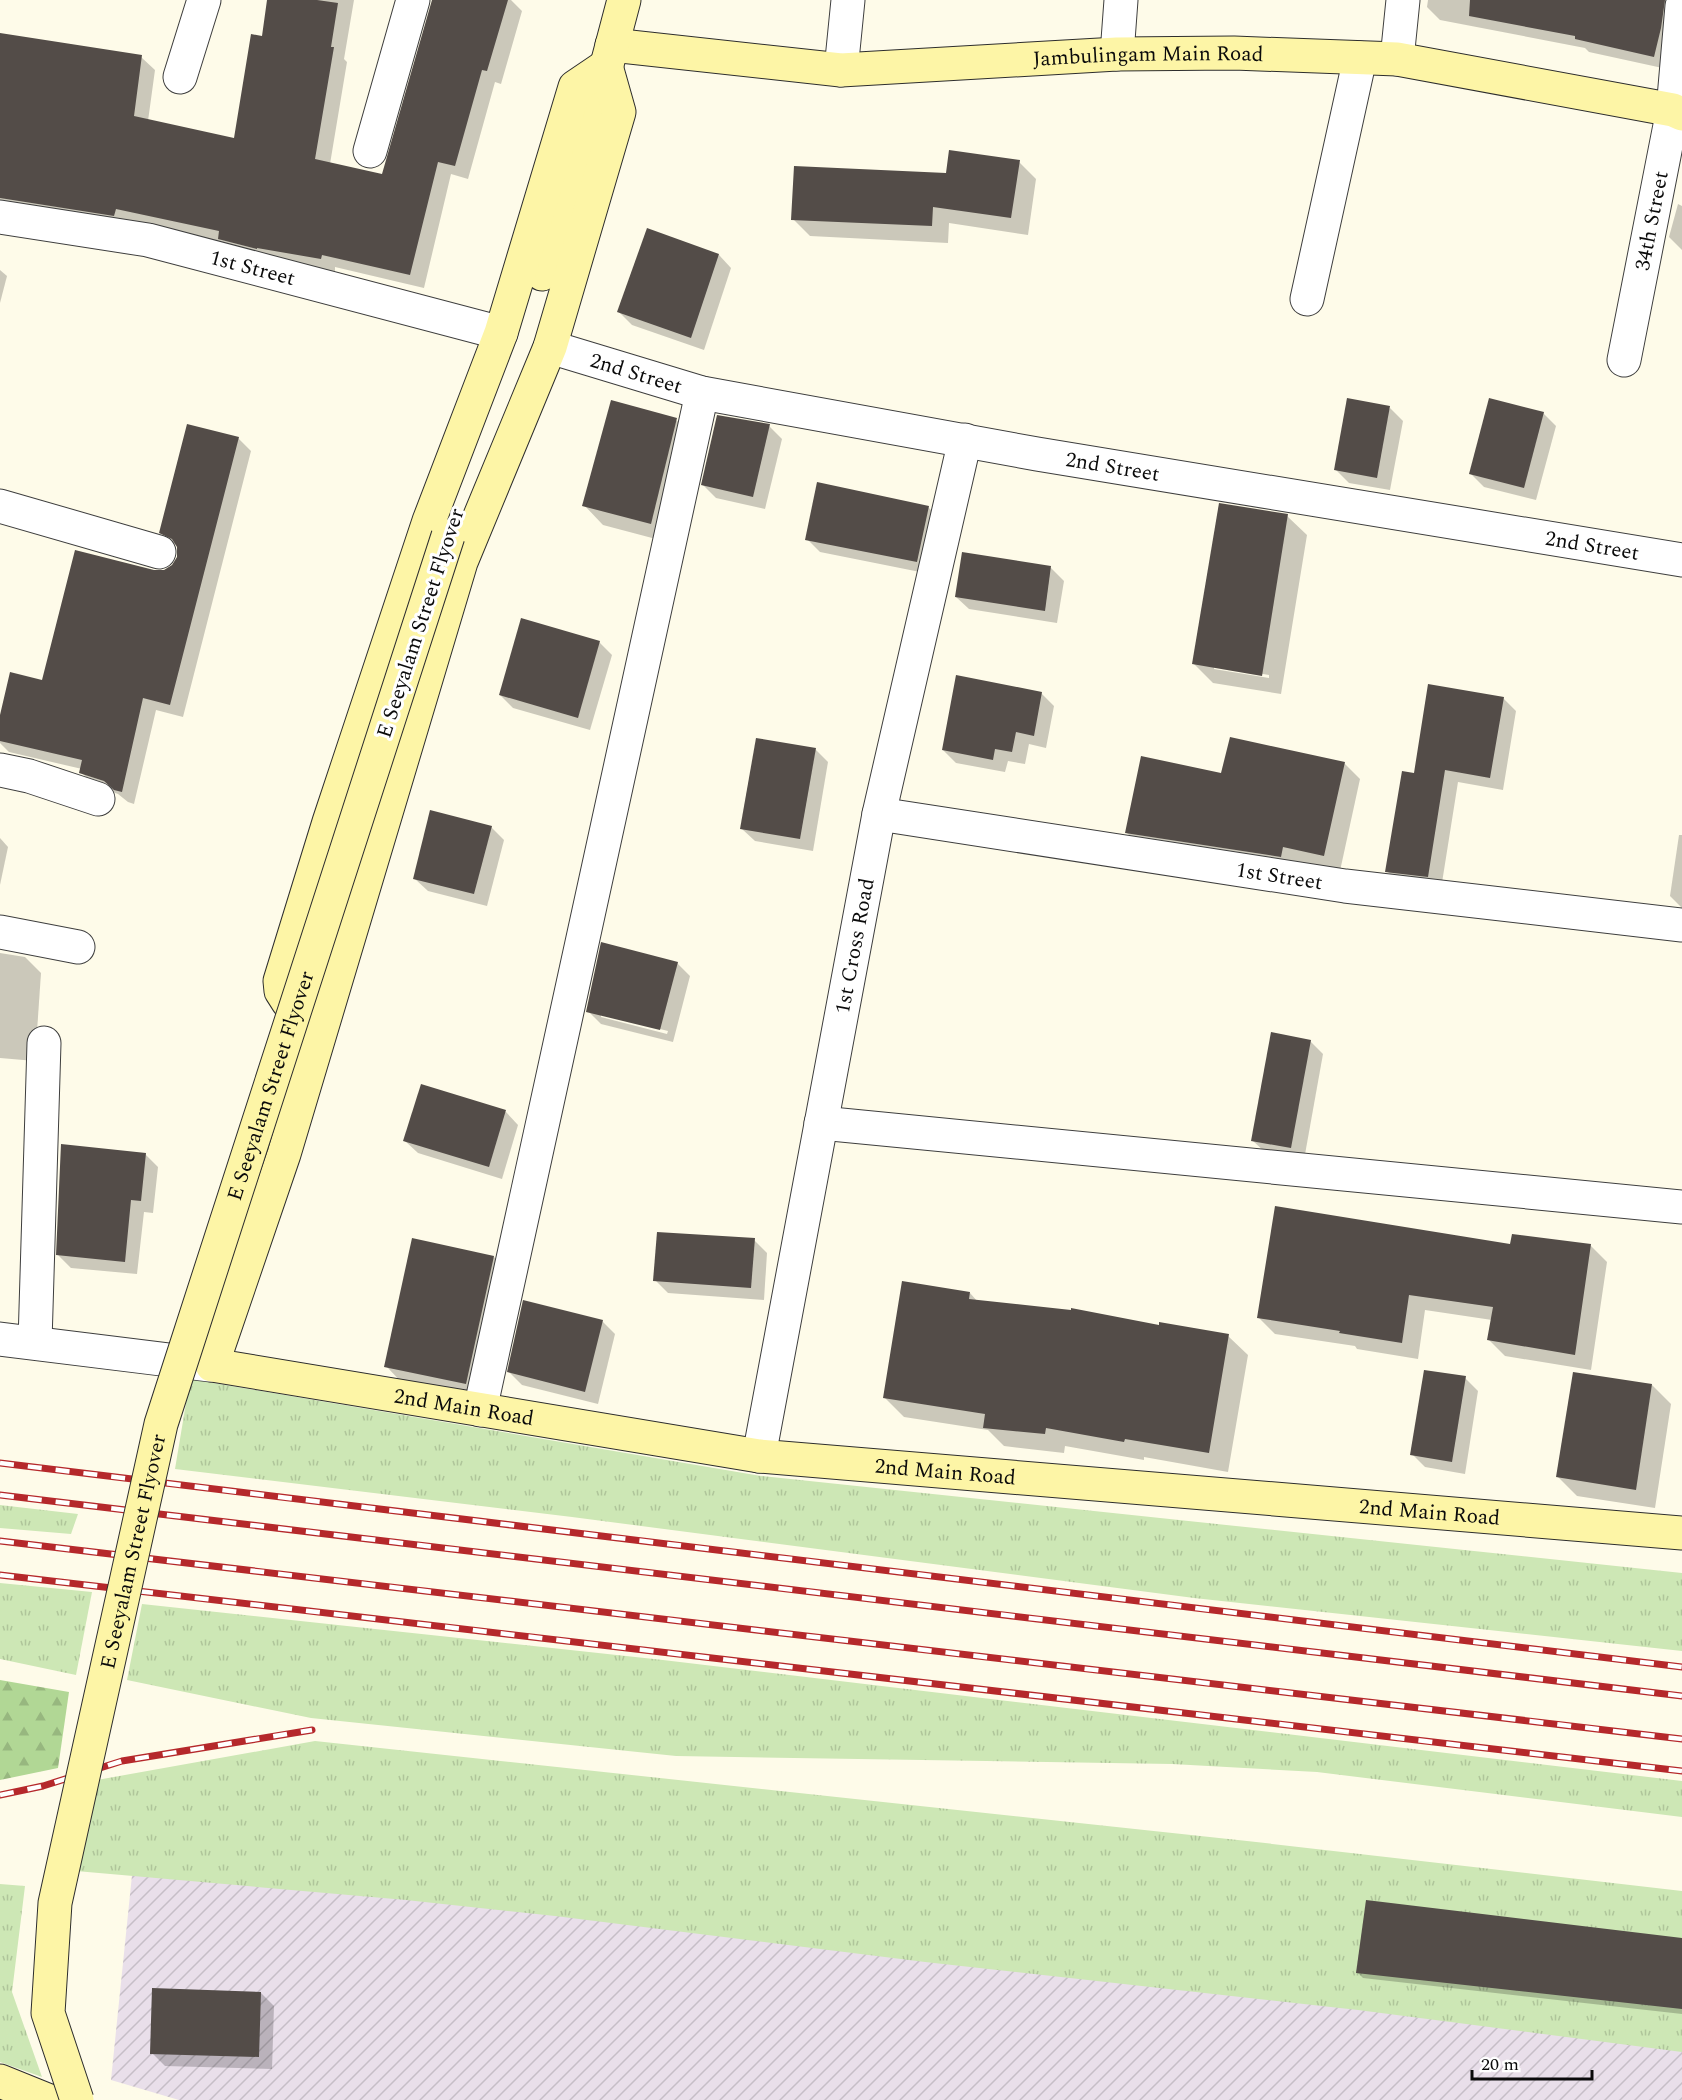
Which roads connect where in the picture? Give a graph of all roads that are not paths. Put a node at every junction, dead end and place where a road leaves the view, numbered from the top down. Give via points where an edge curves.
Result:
1 (204, 0) edge
2 (413, 0) edge
3 (624, 0) edge
4 (848, 0) edge
5 (1121, 0) edge
6 (1403, 0) edge
7 (1682, 6) edge
8 (1117, 54) junction
9 (1360, 58) junction
10 (1397, 59) junction
11 (606, 67) junction
12 (841, 70) junction
13 (180, 77) dead end
14 (1677, 112) edge
15 (370, 151) dead end
16 (0, 217) edge
17 (1307, 299) dead end
18 (501, 333) junction
19 (550, 347) junction
20 (1624, 360) dead end
21 (702, 393) junction
22 (965, 440) junction
23 (0, 506) edge
24 (159, 552) dead end
25 (1682, 560) edge
26 (0, 770) edge
27 (98, 799) dead end
28 (879, 814) junction
29 (1682, 926) edge
30 (0, 932) edge
31 (78, 947) dead end
32 (321, 1028) junction
33 (44, 1043) dead end
34 (821, 1123) junction
35 (1682, 1207) edge
36 (0, 1339) edge
37 (35, 1342) junction
38 (212, 1365) junction
39 (480, 1410) junction
40 (759, 1456) junction
41 (1682, 1533) edge
42 (0, 2081) edge
43 (47, 2100) edge
44 (77, 2100) edge

1 - 13 street
2 - 15 street
3 - 11 street, E Seeyalam Street Flyover
4 - 12 street
5 - 8 street
6 - 10 street
7 - 14 street, 34th Street
8 - 9 street, Jambulingam Main Road
8 - 12 street, Jambulingam Main Road
9 - 10 street, Jambulingam Main Road
9 - 17 street
10 - 14 street, Jambulingam Main Road
11 - 12 street, Jambulingam Main Road
11 - 18 street via 575,87
11 - 19 street via 620,112
11 - 44 street, E Seeyalam Street Flyover, bridge via 518,352 448,536 161,1424 55,1903 48,2013
14 - 20 street, 34th Street
16 - 18 street, 1st Street via 148,240
18 - 32 street via 429,521 280,981 288,1002
19 - 21 street, 2nd Street
19 - 32 street via 461,562
21 - 22 street, 2nd Street
21 - 39 street
22 - 25 street, 2nd Street
22 - 28 street, 1st Cross Road
23 - 24 street
26 - 27 street
28 - 29 street, 1st Street via 1345,886
28 - 34 street, 1st Cross Road
30 - 31 street
32 - 38 street via 284,1154
33 - 37 street
34 - 35 street
34 - 40 street, 1st Cross Road
36 - 37 street
37 - 38 street
38 - 39 street, 2nd Main Road
39 - 40 street, 2nd Main Road
40 - 41 street, 2nd Main Road
42 - 43 street

